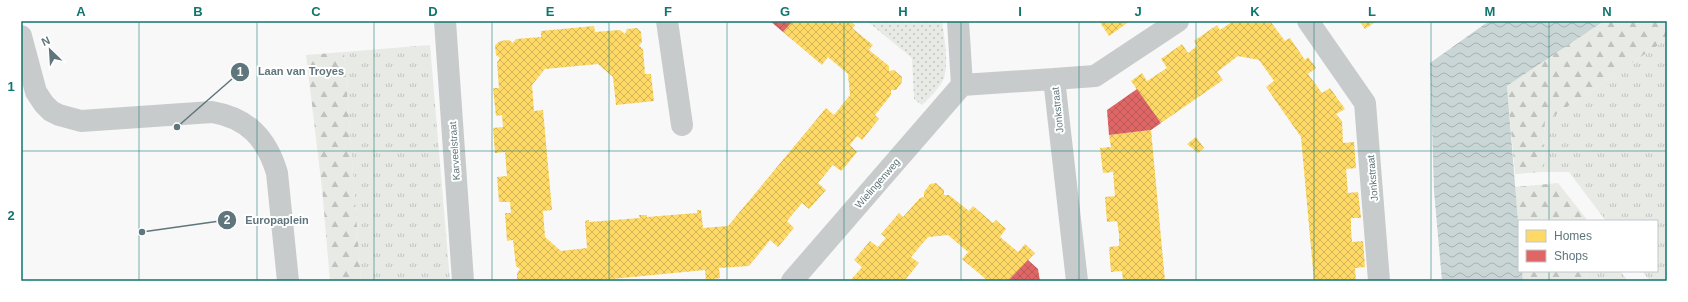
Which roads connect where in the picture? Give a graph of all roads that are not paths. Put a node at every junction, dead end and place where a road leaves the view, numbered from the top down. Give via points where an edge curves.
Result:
1 (29, 21) edge
2 (445, 21) edge
3 (667, 21) edge
4 (958, 21) edge
5 (1178, 21) edge
6 (1308, 21) edge
7 (21, 36) edge
8 (25, 67) edge
9 (1054, 79) junction
10 (962, 85) junction
11 (682, 125) dead end
12 (288, 281) edge
13 (463, 281) edge
14 (792, 281) edge
15 (1076, 281) edge
16 (1379, 281) edge

1 - 8 street
2 - 13 street, Karveelstraat
3 - 11 street
4 - 10 street
5 - 9 street, Jonkstraat via 1095,76
6 - 16 street, Jonkstraat via 1365,104
7 - 8 street
8 - 12 street via 40,99 51,111 66,118 81,121 212,112 227,114 246,124 268,149 277,174
9 - 10 street
9 - 15 street, Jonkstraat
10 - 14 street, Wielingenweg

